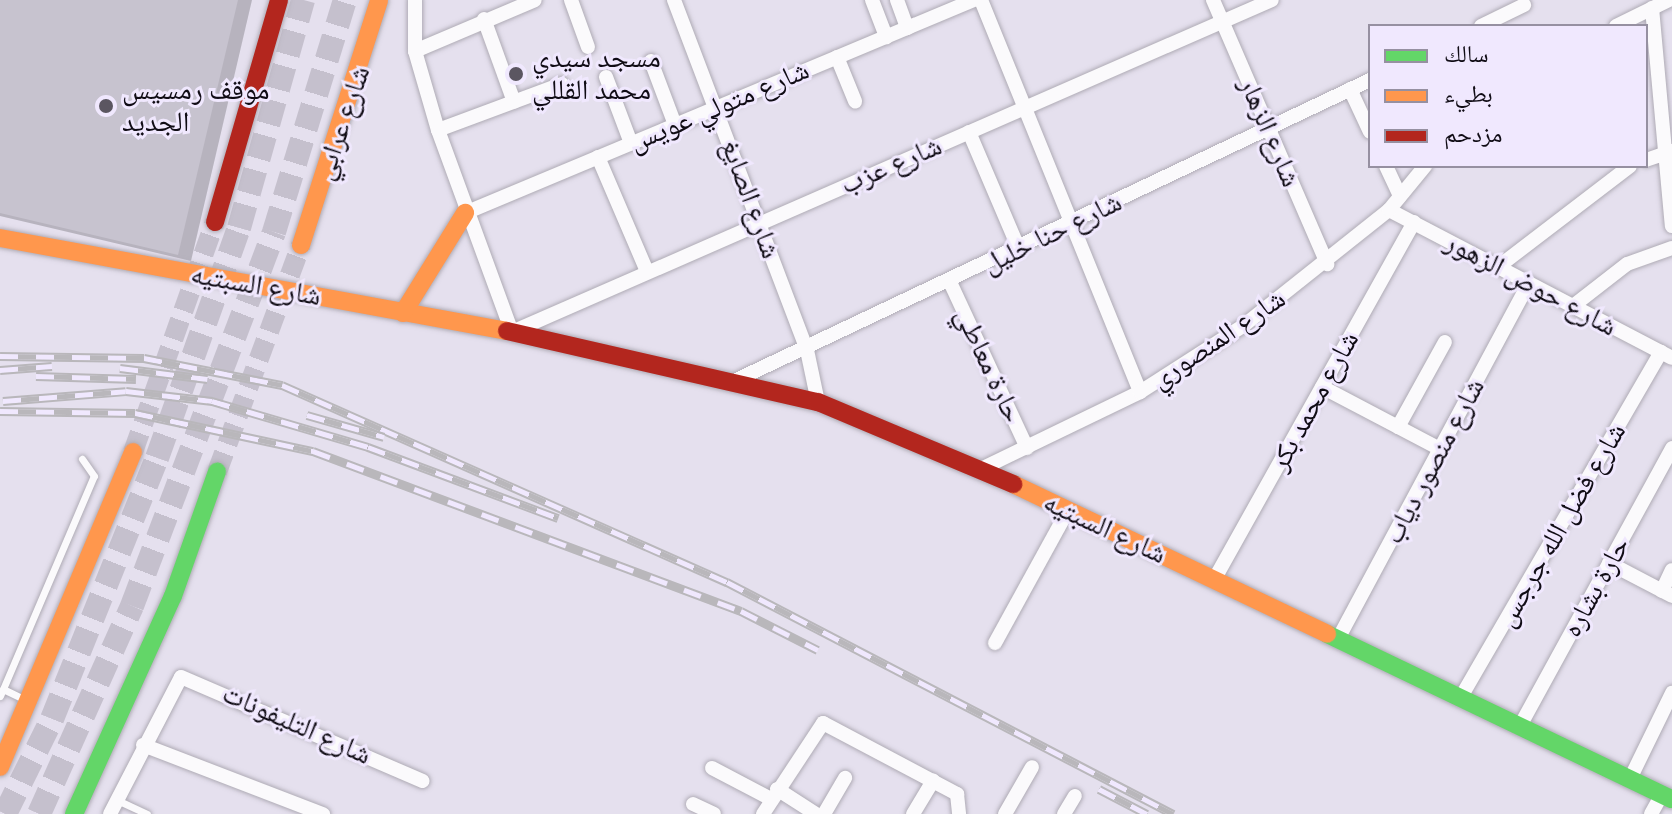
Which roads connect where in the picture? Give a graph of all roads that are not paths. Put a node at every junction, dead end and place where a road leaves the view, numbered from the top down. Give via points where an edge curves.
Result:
1 (279, 0) edge
2 (379, 0) edge
3 (415, 0) edge
4 (535, 0) edge
5 (571, 0) edge
6 (674, 0) edge
7 (872, 0) edge
8 (897, 0) edge
9 (974, 0) edge
10 (981, 0) edge
11 (1213, 0) edge
12 (1272, 0) edge
13 (1669, 0) edge
14 (1525, 3) edge
15 (1652, 8) junction
16 (484, 19) junction
17 (1223, 21) junction
18 (1485, 24) edge
19 (1515, 24) edge
20 (1620, 24) edge
21 (907, 28) junction
22 (886, 37) junction
23 (588, 47) dead end
24 (415, 51) junction
25 (837, 57) junction
26 (651, 61) dead end
27 (606, 77) dead end
28 (1368, 81) edge
29 (562, 84) dead end
30 (1350, 89) junction
31 (855, 101) dead end
32 (514, 102) junction
33 (716, 106) junction
34 (1026, 108) junction
35 (675, 125) junction
36 (1268, 127) junction
37 (1368, 128) edge
38 (438, 130) junction
39 (969, 132) junction
40 (631, 143) junction
41 (1669, 152) edge
42 (598, 157) junction
43 (1648, 159) edge
44 (1387, 168) edge
45 (1423, 168) edge
46 (1627, 168) edge
47 (1400, 196) junction
48 (1389, 210) junction
49 (465, 213) junction
50 (759, 220) junction
51 (215, 222) tunnel mouth
52 (1414, 222) junction
53 (1072, 224) junction
54 (1672, 226) edge
55 (0, 238) edge
56 (301, 245) tunnel mouth
57 (1672, 248) edge
58 (1019, 249) junction
59 (1327, 264) junction
60 (1498, 267) junction
61 (646, 269) junction
62 (950, 282) junction
63 (1529, 283) junction
64 (1573, 306) junction
65 (403, 313) junction
66 (512, 332) junction
67 (1445, 342) dead end
68 (807, 350) junction
69 (1666, 355) edge
70 (731, 382) junction
71 (1322, 387) junction
72 (1140, 392) junction
73 (818, 402) junction
74 (1398, 427) junction
75 (1027, 448) junction
76 (1672, 448) edge
77 (1440, 449) junction
78 (133, 452) tunnel mouth
79 (82, 459) dead end
80 (981, 469) junction
81 (217, 472) tunnel mouth
82 (1068, 510) junction
83 (1609, 563) junction
84 (1672, 570) edge
85 (1214, 580) junction
86 (1667, 594) edge
87 (1338, 639) junction
88 (995, 643) dead end
89 (0, 668) edge
90 (10, 673) junction
91 (2, 693) edge
92 (1672, 693) edge
93 (1461, 697) junction
94 (32, 703) junction
95 (1520, 726) junction
96 (143, 745) junction
97 (0, 767) edge
98 (1032, 767) dead end
99 (712, 768) dead end
100 (845, 778) dead end
101 (1630, 779) junction
102 (423, 781) dead end
103 (933, 781) junction
104 (774, 794) junction
105 (1075, 796) dead end
106 (1667, 796) edge
107 (117, 800) junction
108 (693, 804) dead end
109 (74, 814) edge
110 (110, 814) edge
111 (147, 814) edge
112 (323, 814) edge
113 (714, 814) edge
114 (763, 814) edge
115 (816, 814) edge
116 (824, 814) edge
117 (913, 814) edge
118 (959, 814) edge
119 (1005, 814) edge
120 (1064, 814) edge
121 (1651, 814) edge

1 - 51 street, شارع السبتيه
2 - 56 street, شارع عرابي
3 - 24 street
4 - 16 street
5 - 23 street
6 - 33 street, شارع الصايغ
7 - 22 street
8 - 21 street
9 - 21 street, شارع متولي عويس
10 - 34 street
11 - 17 street, شارع الزهار
12 - 17 street, شارع عزب
13 - 15 street
14 - 18 street
14 - 19 street
15 - 20 street
15 - 41 street
16 - 24 street
16 - 32 street
17 - 34 street, شارع عزب
17 - 36 street, شارع الزهار
21 - 22 street, شارع متولي عويس
22 - 25 street, شارع متولي عويس
24 - 38 street
25 - 31 street
25 - 33 street, شارع متولي عويس
26 - 35 street
27 - 40 street
28 - 30 street, شارع حنا خليل
29 - 32 street
30 - 36 street, شارع حنا خليل
30 - 37 street
32 - 38 street
33 - 35 street, شارع متولي عويس
33 - 50 street, شارع الصايغ
34 - 39 street, شارع عزب
34 - 53 street
35 - 40 street, شارع متولي عويس
36 - 53 street, شارع حنا خليل
36 - 59 street, شارع الزهار
38 - 49 street
39 - 50 street, شارع عزب
39 - 58 street
40 - 42 street, شارع متولي عويس
41 - 43 street
41 - 54 street
42 - 49 street, شارع متولي عويس
42 - 61 street
44 - 47 street
45 - 47 street, شارع المنصوري
46 - 60 street
47 - 48 street, شارع المنصوري
48 - 52 street, شارع حوض الزهور
48 - 59 street, شارع المنصوري
49 - 65 street
49 - 66 street
50 - 61 street, شارع عزب
50 - 68 street, شارع الصايغ
52 - 60 street, شارع حوض الزهور
52 - 71 street, شارع محمد بكر
53 - 58 street, شارع حنا خليل
53 - 72 street
55 - 65 street, شارع السبتيه
57 - 64 street via 1627,264
58 - 62 street, شارع حنا خليل
59 - 72 street, شارع المنصوري
60 - 63 street, شارع حوض الزهور
61 - 66 street, شارع عزب
62 - 68 street, شارع حنا خليل
62 - 75 street, حارة معاطي
63 - 64 street, شارع حوض الزهور
63 - 77 street, شارع منصور دياب
64 - 69 street, شارع حوض الزهور
65 - 66 street, شارع السبتيه
66 - 70 street, شارع السبتيه
67 - 74 street
68 - 70 street, شارع حنا خليل
68 - 73 street, شارع الصايغ
69 - 93 street, شارع فضل الله جرجس
70 - 73 street, شارع السبتيه
71 - 74 street
71 - 85 street, شارع محمد بكر
72 - 75 street, شارع المنصوري
73 - 80 street, شارع السبتيه
74 - 77 street
75 - 80 street, شارع المنصوري
76 - 83 street, حارة بشاره
77 - 87 street, شارع منصور دياب
78 - 94 street
79 - 90 lane via 94,476
80 - 82 street, شارع السبتيه
81 - 109 street via 173,596
82 - 85 street, شارع السبتيه
82 - 88 street
83 - 86 street
83 - 95 street, حارة بشاره
84 - 86 street
85 - 87 street, شارع السبتيه
87 - 93 street, شارع السبتيه
89 - 90 lane
90 - 91 lane
91 - 94 lane
92 - 101 street
93 - 95 street, شارع السبتيه
94 - 97 street
95 - 101 street, شارع السبتيه
96 - 102 street, شارع التليفونات via 171,686 181,677 198,679
96 - 107 street
96 - 112 street
98 - 119 street
99 - 104 street
100 - 116 street
101 - 106 street, شارع السبتيه
103 - 104 street via 836,725 813,728
103 - 117 street
103 - 118 street via 957,794
104 - 114 street
104 - 115 street
105 - 120 street
106 - 121 street
107 - 110 street
107 - 111 lane
108 - 113 street

